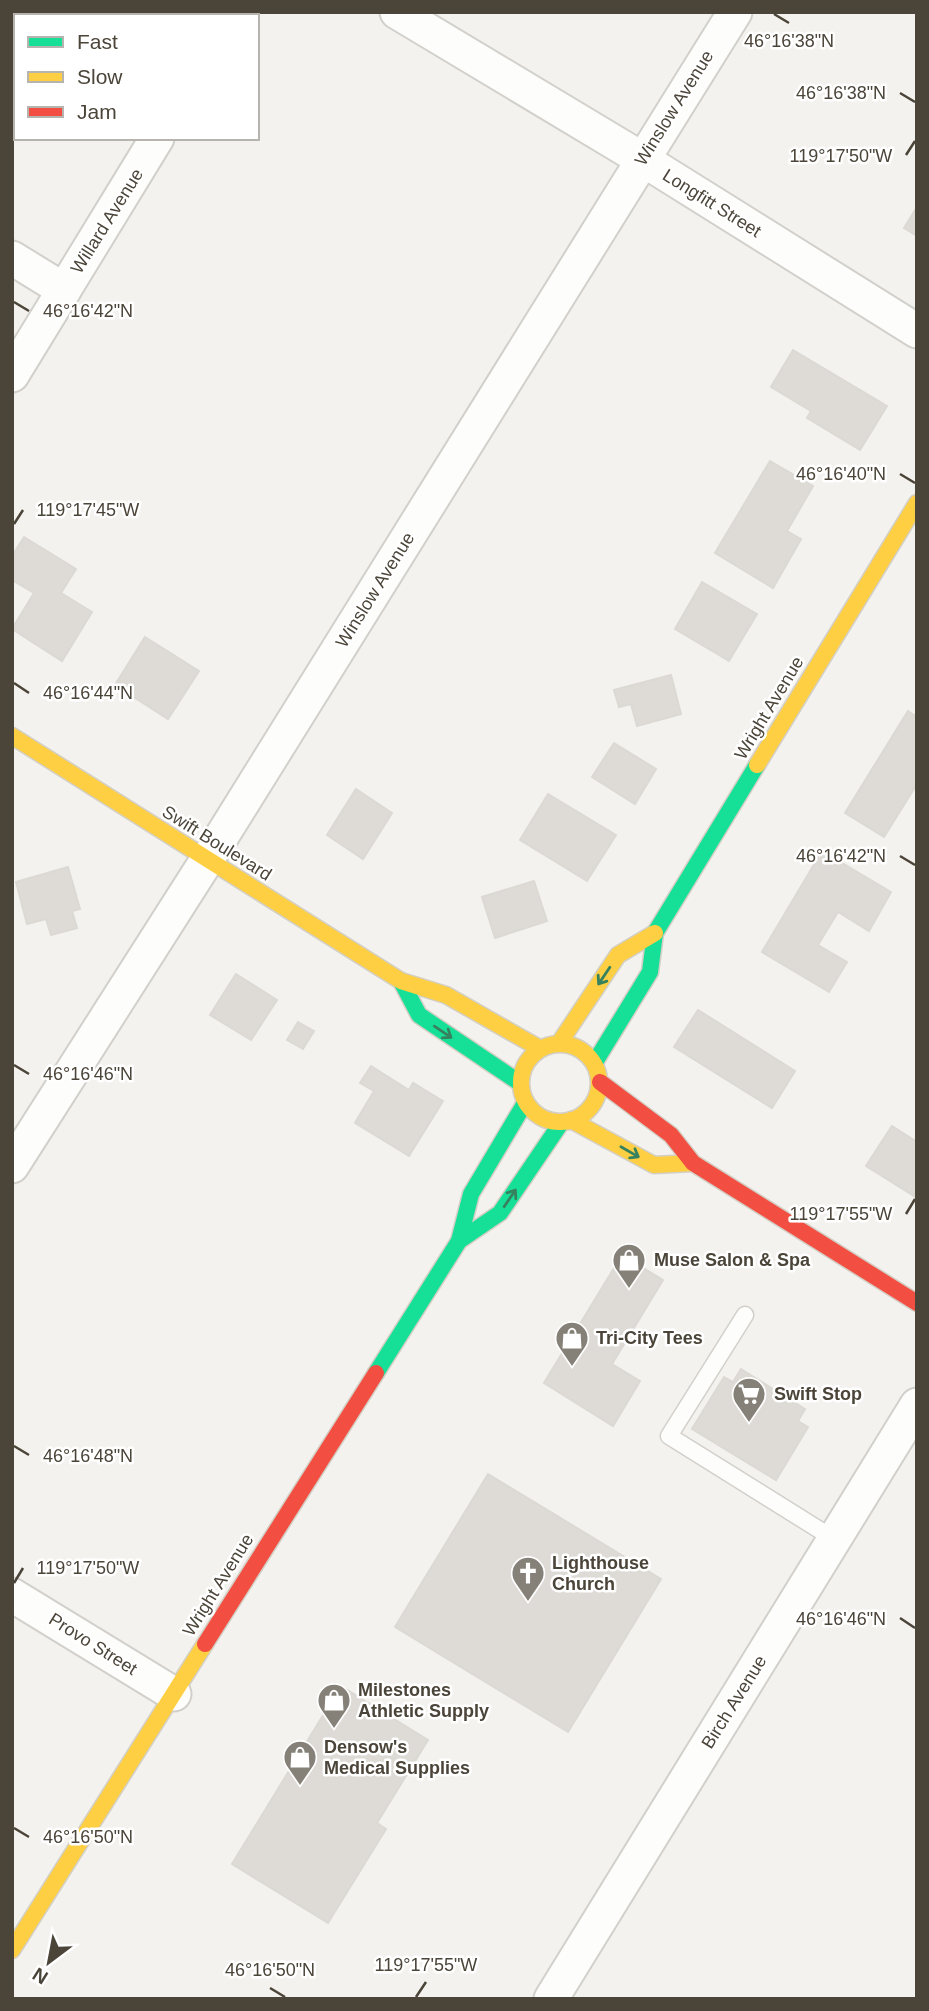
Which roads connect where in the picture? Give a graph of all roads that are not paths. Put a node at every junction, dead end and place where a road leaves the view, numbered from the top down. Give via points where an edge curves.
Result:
1 (397, 12) edge
2 (735, 12) edge
3 (156, 140) edge
4 (642, 159) junction
5 (12, 258) edge
6 (64, 290) junction
7 (917, 331) edge
8 (12, 375) edge
9 (917, 503) edge
10 (12, 736) edge
11 (207, 860) junction
12 (655, 933) junction
13 (401, 981) junction
14 (560, 1042) junction
15 (539, 1048) junction
16 (595, 1062) junction
17 (600, 1082) junction
18 (520, 1083) junction
19 (525, 1103) junction
20 (566, 1121) junction
21 (693, 1163) junction
22 (12, 1166) edge
23 (458, 1241) junction
24 (917, 1303) edge
25 (745, 1315) dead end
26 (917, 1405) edge
27 (834, 1539) junction
28 (12, 1595) edge
29 (174, 1694) junction
30 (12, 1950) edge
31 (551, 1999) edge

1 - 4 street, Longfitt Street
2 - 4 street, Winslow Avenue
3 - 6 street, Willard Avenue
4 - 7 street, Longfitt Street
4 - 11 street, Winslow Avenue
5 - 6 street
6 - 8 street, Willard Avenue
9 - 12 street, Wright Avenue
10 - 11 street, Swift Boulevard
11 - 13 street, Swift Boulevard
11 - 22 street, Winslow Avenue
12 -> 14 street, Wright Avenue via 618,955
12 - 16 street, Wright Avenue via 650,972
13 - 15 street, Swift Boulevard via 446,995
13 -> 18 street via 419,1016
14 - 15 street
14 - 16 street via 580,1047
15 - 18 street via 525,1063
16 - 17 street
17 - 20 street via 595,1102 581,1117
17 - 21 street via 671,1135
18 - 19 street
19 - 20 street via 540,1118
19 - 23 street, Wright Avenue via 471,1194
20 -> 21 street via 654,1165
23 -> 20 street, Wright Avenue via 500,1213
21 - 24 street
23 - 29 street, Wright Avenue
25 - 27 lane via 669,1436
26 - 27 street, Birch Avenue
27 - 31 street, Birch Avenue
28 - 29 street, Provo Street
29 - 30 street, Wright Avenue

